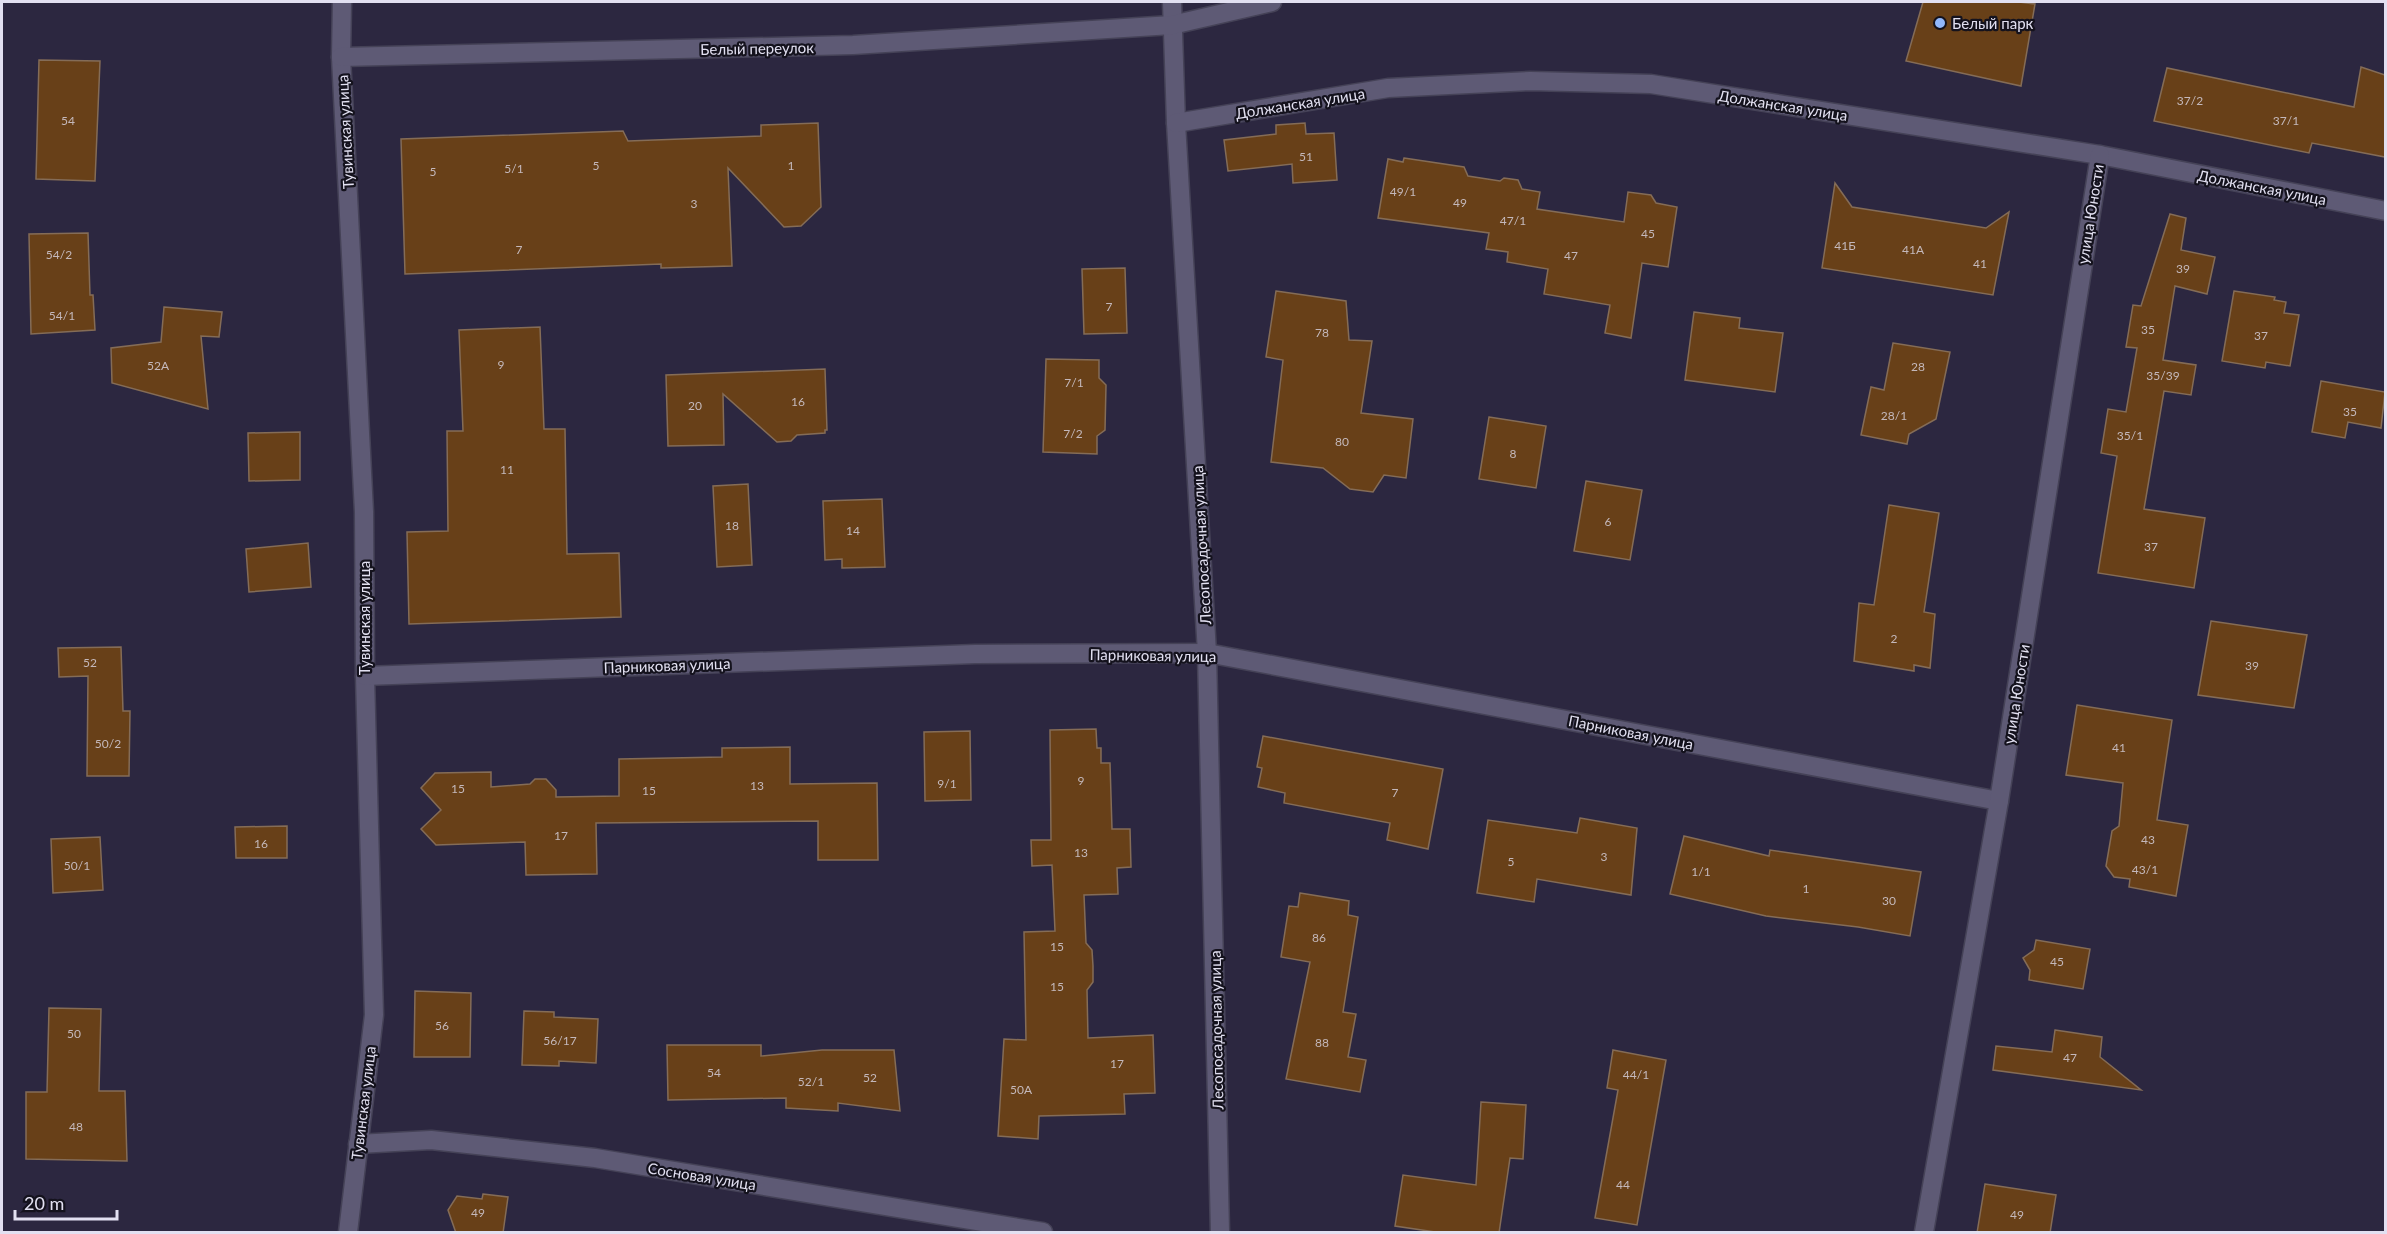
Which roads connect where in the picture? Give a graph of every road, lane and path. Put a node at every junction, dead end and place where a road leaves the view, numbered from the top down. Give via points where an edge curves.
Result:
1 (342, 2) edge
2 (1172, 2) edge
3 (1272, 2) edge
4 (1172, 25) junction
5 (341, 57) junction
6 (1176, 123) junction
7 (2100, 155) junction
8 (2385, 211) edge
9 (1207, 653) junction
10 (365, 676) junction
11 (1999, 801) junction
12 (358, 1144) junction
13 (348, 1233) edge
14 (1043, 1233) edge
15 (1220, 1233) edge
16 (1923, 1233) edge

1 - 5 street, Тувинская улица
2 - 4 street, Лесопосадочная улица
3 - 4 street
4 - 5 street, Белый переулок via 853,45
4 - 6 street, Лесопосадочная улица
5 - 10 street, Тувинская улица via 364,512
6 - 7 street, Должанская улица via 1388,88 1530,81 1651,84
6 - 9 street, Лесопосадочная улица
7 - 8 street, Должанская улица
7 - 11 street, улица Юности
9 - 10 street, Парниковая улица via 963,655
9 - 11 street, Парниковая улица
9 - 15 street, Лесопосадочная улица
10 - 12 street, Тувинская улица via 374,1015
11 - 16 street, улица Юности
12 - 13 street, Тувинская улица
12 - 14 street, Сосновая улица via 431,1140 595,1158

